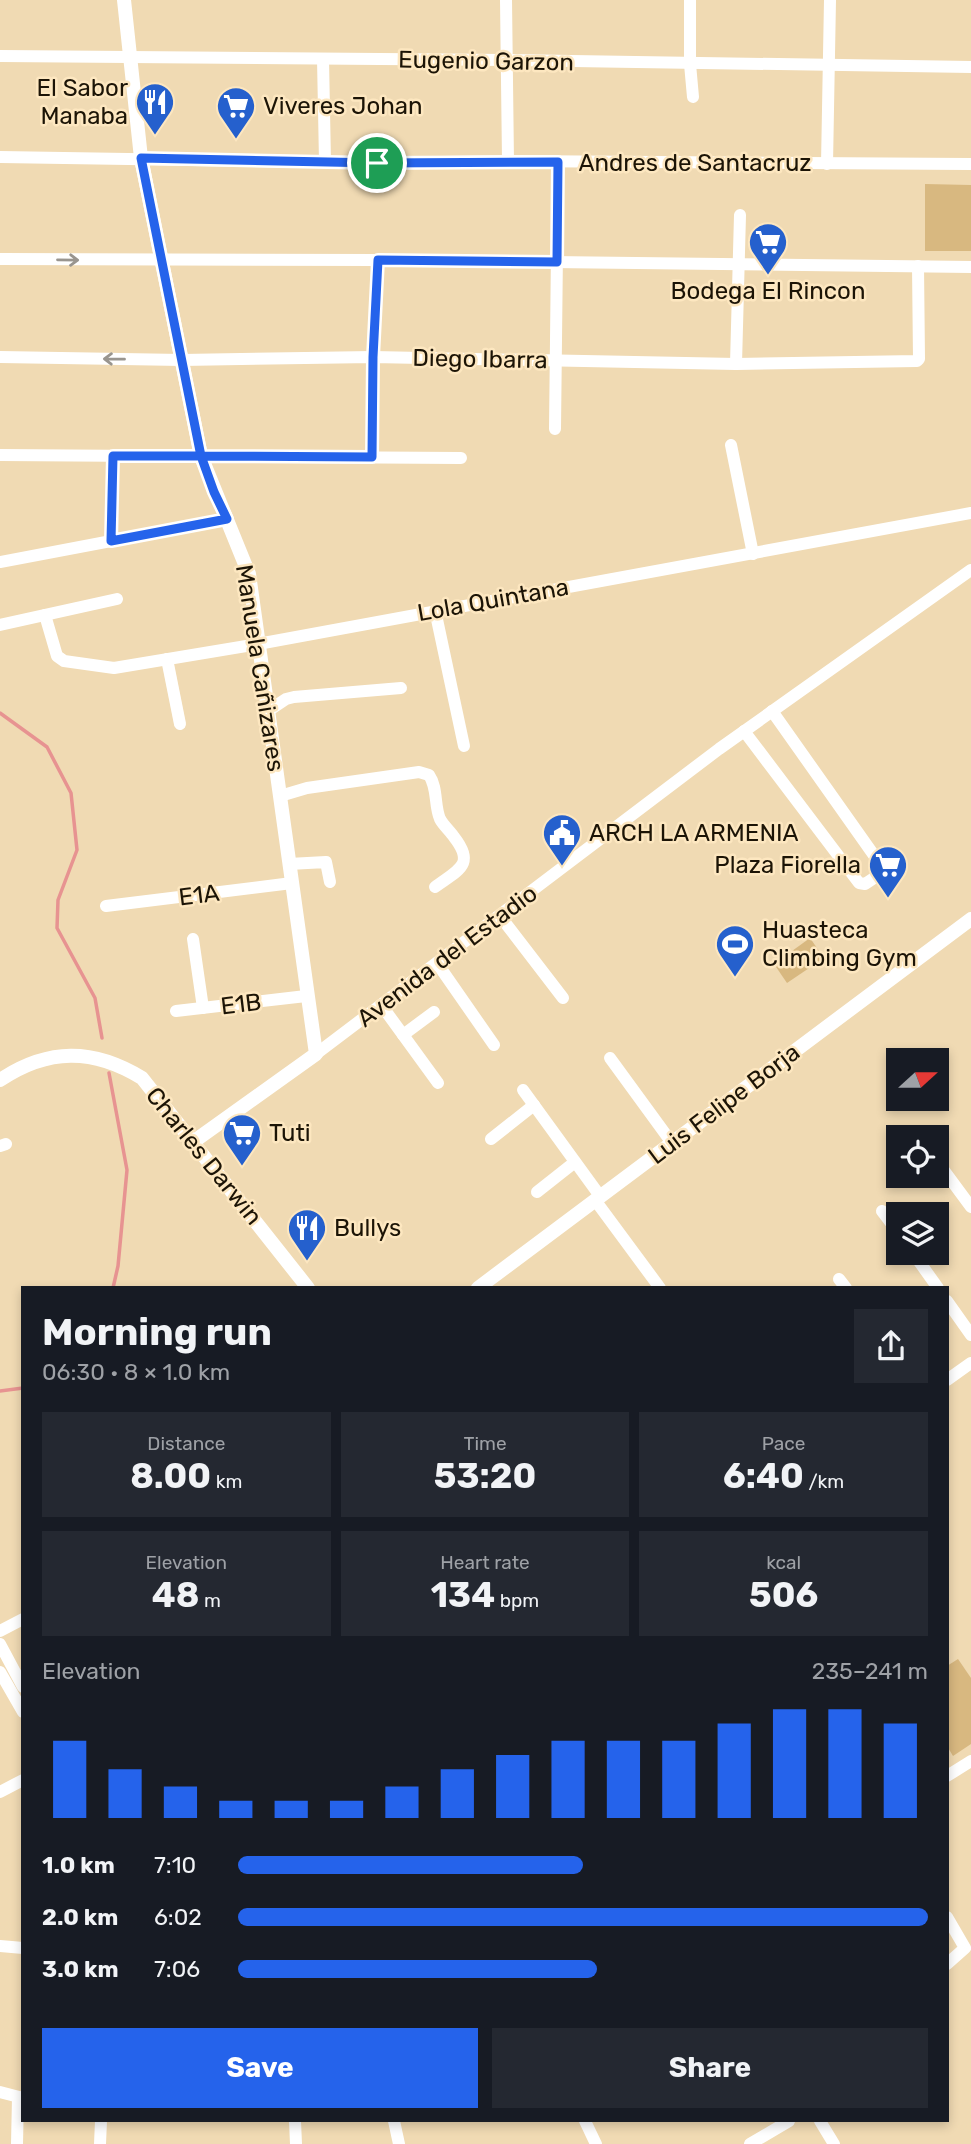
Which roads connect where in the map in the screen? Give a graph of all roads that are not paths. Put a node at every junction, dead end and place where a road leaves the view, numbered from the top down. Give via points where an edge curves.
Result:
1 (124, 0) edge
2 (506, 0) edge
3 (690, 0) edge
4 (830, 0) edge
5 (0, 56) edge
6 (129, 57) junction
7 (323, 59) junction
8 (506, 60) junction
9 (690, 64) junction
10 (828, 66) junction
11 (971, 67) edge
12 (693, 97) dead end
13 (0, 157) edge
14 (141, 158) junction
15 (508, 161) junction
16 (324, 162) junction
17 (558, 162) junction
18 (827, 164) junction
19 (971, 164) edge
20 (740, 215) dead end
21 (0, 259) edge
22 (378, 260) junction
23 (161, 261) junction
24 (557, 262) junction
25 (738, 266) junction
26 (918, 266) junction
27 (971, 267) edge
28 (0, 357) edge
29 (373, 357) junction
30 (182, 360) junction
31 (556, 361) junction
32 (736, 364) junction
33 (555, 429) dead end
34 (731, 445) dead end
35 (0, 455) edge
36 (113, 456) junction
37 (201, 456) junction
38 (372, 457) junction
39 (461, 458) dead end
40 (971, 513) edge
41 (227, 519) junction
42 (111, 541) junction
43 (753, 554) junction
44 (0, 562) edge
45 (971, 569) edge
46 (117, 598) dead end
47 (435, 610) junction
48 (45, 615) junction
49 (0, 625) edge
50 (258, 644) junction
51 (167, 659) junction
52 (401, 688) dead end
53 (268, 711) junction
54 (772, 711) junction
55 (180, 724) dead end
56 (744, 731) junction
57 (464, 746) dead end
58 (280, 796) junction
59 (289, 864) junction
60 (330, 882) dead end
61 (292, 883) junction
62 (435, 887) dead end
63 (106, 906) dead end
64 (500, 916) junction
65 (971, 919) edge
66 (193, 939) dead end
67 (437, 963) junction
68 (306, 996) junction
69 (563, 998) dead end
70 (382, 1006) junction
71 (203, 1008) junction
72 (176, 1011) dead end
73 (434, 1012) dead end
74 (403, 1035) junction
75 (494, 1045) dead end
76 (316, 1054) junction
77 (610, 1058) dead end
78 (0, 1080) edge
79 (438, 1083) dead end
80 (523, 1090) dead end
81 (534, 1105) junction
82 (491, 1139) dead end
83 (192, 1142) junction
84 (672, 1143) junction
85 (575, 1162) junction
86 (949, 1177) edge
87 (537, 1192) dead end
88 (598, 1198) junction
89 (971, 1207) edge
90 (882, 1210) dead end
91 (886, 1216) edge
92 (921, 1265) edge
93 (306, 1286) edge
94 (481, 1286) edge
95 (659, 1286) edge
96 (936, 1286) edge
97 (949, 1304) edge
98 (971, 1335) edge
99 (971, 1363) edge
100 (949, 1379) edge
101 (21, 1620) edge
102 (0, 1631) edge
103 (0, 1644) edge
104 (0, 1672) edge
105 (21, 1683) edge
106 (21, 1709) edge
107 (971, 1760) edge
108 (949, 1775) edge
109 (21, 1781) edge
110 (0, 1792) edge
111 (949, 1920) edge
112 (0, 1946) edge
113 (21, 1948) edge
114 (949, 1962) edge
115 (0, 2092) edge
116 (20, 2098) edge
117 (101, 2122) edge
118 (295, 2122) edge
119 (394, 2122) edge
120 (585, 2122) edge
121 (787, 2122) edge
122 (821, 2122) edge
123 (17, 2144) edge
124 (100, 2144) edge
125 (296, 2144) edge
126 (399, 2144) edge
127 (596, 2144) edge
128 (750, 2144) edge
129 (835, 2144) edge

1 - 6 street, Manuela Cañizares
2 - 8 street
3 - 9 street
4 - 10 street
5 - 6 street, Eugenio Garzon
6 - 7 street, Eugenio Garzon
6 - 14 street, Manuela Cañizares
7 - 8 street, Eugenio Garzon
7 - 16 street
8 - 9 street, Eugenio Garzon
8 - 15 street
9 - 10 street, Eugenio Garzon
9 - 12 street
10 - 11 street, Eugenio Garzon
10 - 18 street
13 - 14 street, Andres de Santacruz
14 - 16 street, Andres de Santacruz
14 - 23 street, Manuela Cañizares
15 - 16 street, Andres de Santacruz
15 - 17 street, Andres de Santacruz
17 - 18 street, Andres de Santacruz
17 - 24 street
18 - 19 street, Andres de Santacruz
20 - 25 street
21 -> 23 street
22 - 23 street
22 - 24 street
22 - 29 street
23 - 30 street, Manuela Cañizares
24 - 25 street
24 - 31 street
25 - 26 street
25 - 32 street
26 - 27 street
26 - 32 street, Diego Ibarra via 918,360
30 -> 28 street, Diego Ibarra
29 - 30 street, Diego Ibarra
29 - 31 street, Diego Ibarra
29 - 38 street
30 - 37 street, Manuela Cañizares
31 - 32 street, Diego Ibarra
31 - 33 street
34 - 43 street
35 - 36 street
36 - 37 street
36 - 42 street
37 - 38 street
37 - 41 street, Manuela Cañizares
38 - 39 street
40 - 43 street, Lola Quintana
41 - 42 street
41 - 50 street, Manuela Cañizares via 249,574
42 - 44 street
43 - 47 street, Lola Quintana
45 - 54 street, Avenida del Estadio
46 - 48 street
47 - 50 street, Lola Quintana
47 - 57 street
48 - 49 street
48 - 51 street, Lola Quintana via 53,648 64,661 114,668
50 - 51 street, Lola Quintana
50 - 53 street, Manuela Cañizares
51 - 55 street
52 - 53 street via 294,697
53 - 58 street, Manuela Cañizares
54 - 56 street, Avenida del Estadio
54 - 56 street via 878,861 880,871 871,881 859,883
56 - 64 street, Avenida del Estadio
58 - 59 street, Manuela Cañizares
58 - 62 street via 419,772 429,775 440,818 464,849 465,858 461,868
59 - 60 street via 326,862
59 - 61 street, Manuela Cañizares
61 - 63 street, E1A
61 - 68 street, Manuela Cañizares
64 - 67 street, Avenida del Estadio
64 - 69 street
65 - 84 street, Luis Felipe Borja
66 - 71 street
67 - 70 street, Avenida del Estadio
67 - 75 street
68 - 71 street, E1B
68 - 76 street, Manuela Cañizares
70 - 74 street
70 - 76 street, Avenida del Estadio
71 - 72 street, E1B
73 - 74 street
74 - 79 street
76 - 83 street, Avenida del Estadio
77 - 84 street
78 - 83 street, Charles Darwin via 36,1061 68,1054 123,1066 142,1078
80 - 81 street
81 - 82 street
81 - 85 street
83 - 93 street, Charles Darwin
84 - 88 street, Luis Felipe Borja
85 - 87 street
85 - 88 street
86 - 89 street
88 - 94 street, Luis Felipe Borja
88 - 95 street
90 - 91 street
92 - 96 street
97 - 98 street
99 - 100 street
101 - 102 street
103 - 105 street
104 - 106 street
107 - 108 street
109 - 110 street
111 - 114 street via 965,1948
112 - 113 street
115 - 116 street
116 - 123 street
117 - 124 street
118 - 125 street
119 - 126 street
120 - 127 street
121 - 128 street
122 - 129 street

